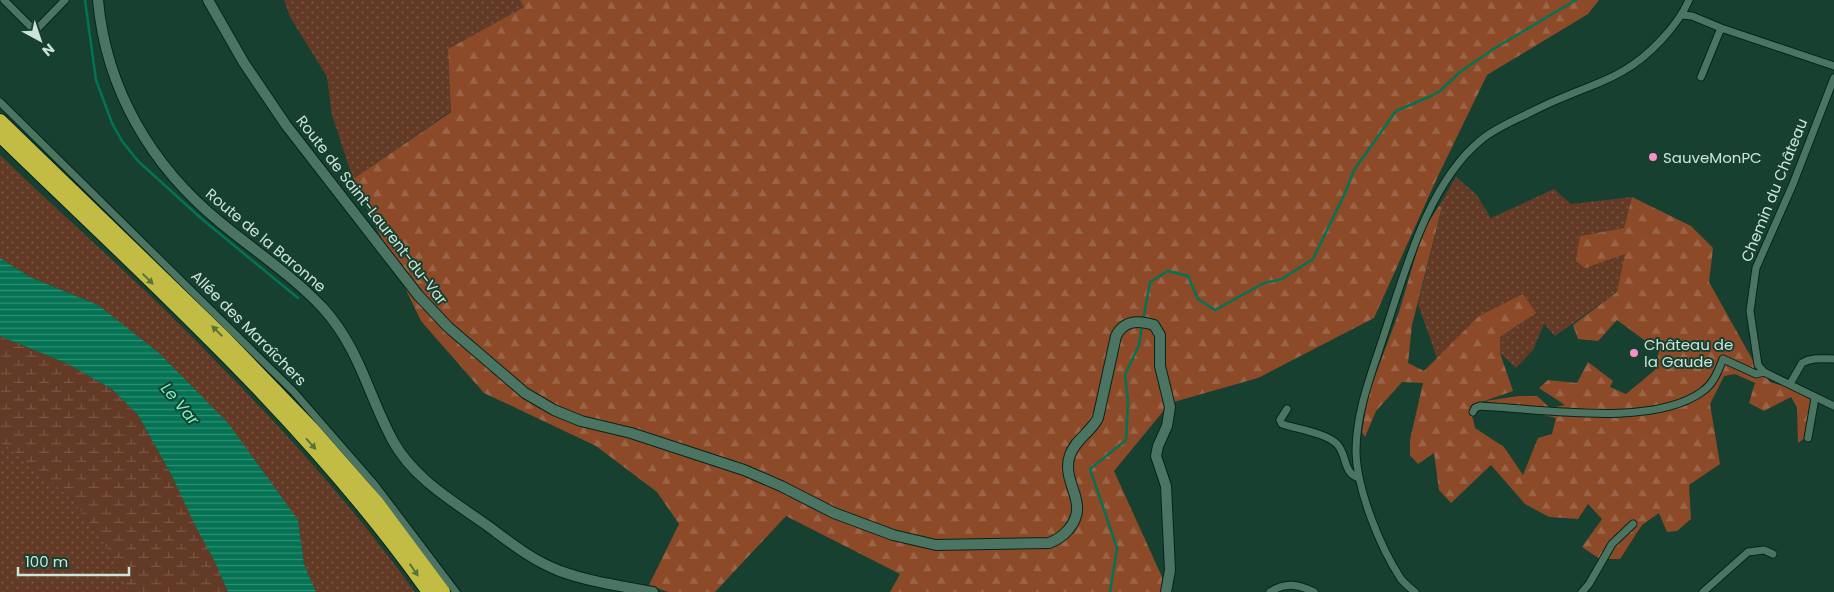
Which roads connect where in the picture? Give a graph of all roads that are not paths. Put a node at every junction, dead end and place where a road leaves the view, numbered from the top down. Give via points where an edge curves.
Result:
1 (4, 0) edge
2 (65, 0) edge
3 (98, 0) edge
4 (208, 0) edge
5 (1689, 0) edge
6 (1682, 15) junction
7 (1721, 28) junction
8 (1834, 66) edge
9 (1701, 77) dead end
10 (1834, 78) edge
11 (0, 102) edge
12 (0, 121) edge
13 (0, 135) edge
14 (1834, 359) edge
15 (1764, 372) junction
16 (1790, 384) junction
17 (1815, 398) junction
18 (1834, 406) edge
19 (1287, 409) dead end
20 (1473, 412) dead end
21 (1808, 438) dead end
22 (1359, 478) junction
23 (1633, 524) dead end
24 (1773, 554) dead end
25 (430, 592) edge
26 (443, 592) edge
27 (456, 592) edge
28 (653, 592) edge
29 (1166, 592) edge
30 (1270, 592) edge
31 (1314, 592) edge
32 (1415, 592) edge
33 (1582, 592) edge
34 (1702, 592) edge

1 - 2 street via 35,31
3 - 28 street, Route de la Baronne via 108,59 118,87 127,108 160,161 192,198 305,290 325,311 354,354 385,426 411,467 441,493 543,564 580,577
4 - 29 street, Route de Saint-Laurent-du-Var via 244,63 286,125 418,295 448,327 525,393 581,422 631,433 744,470 873,528 936,545 1049,543 1064,534 1075,521 1078,508 1069,477 1069,456 1098,418 1120,328 1128,323 1156,326 1160,335 1160,366 1170,406 1167,426 1156,456 1166,486 1170,570
5 - 6 street
6 - 7 street
6 - 22 street via 1657,44 1624,71 1501,127 1480,141 1456,165 1414,244 1359,414 1356,452
7 - 8 street
7 - 9 street
10 - 15 street, Chemin du Château via 1756,268 1750,311 1758,366
11 - 27 street, Allée des Maraîchers via 294,392 375,485
26 -> 12 highway via 376,502 312,429 225,339
13 -> 25 highway via 266,395 332,467
14 - 16 street via 1806,361
15 - 16 street
15 - 20 street via 1756,374 1723,359 1713,380 1703,391 1682,403 1654,410 1616,413 1480,406
16 - 17 street
17 - 18 street
17 - 21 street
19 - 22 street via 1281,416 1282,424 1330,439 1341,450 1348,471
22 - 32 street via 1385,549 1402,580
23 - 33 street via 1612,544
24 - 34 street via 1764,550 1748,552
30 - 31 street via 1290,584 1301,585

